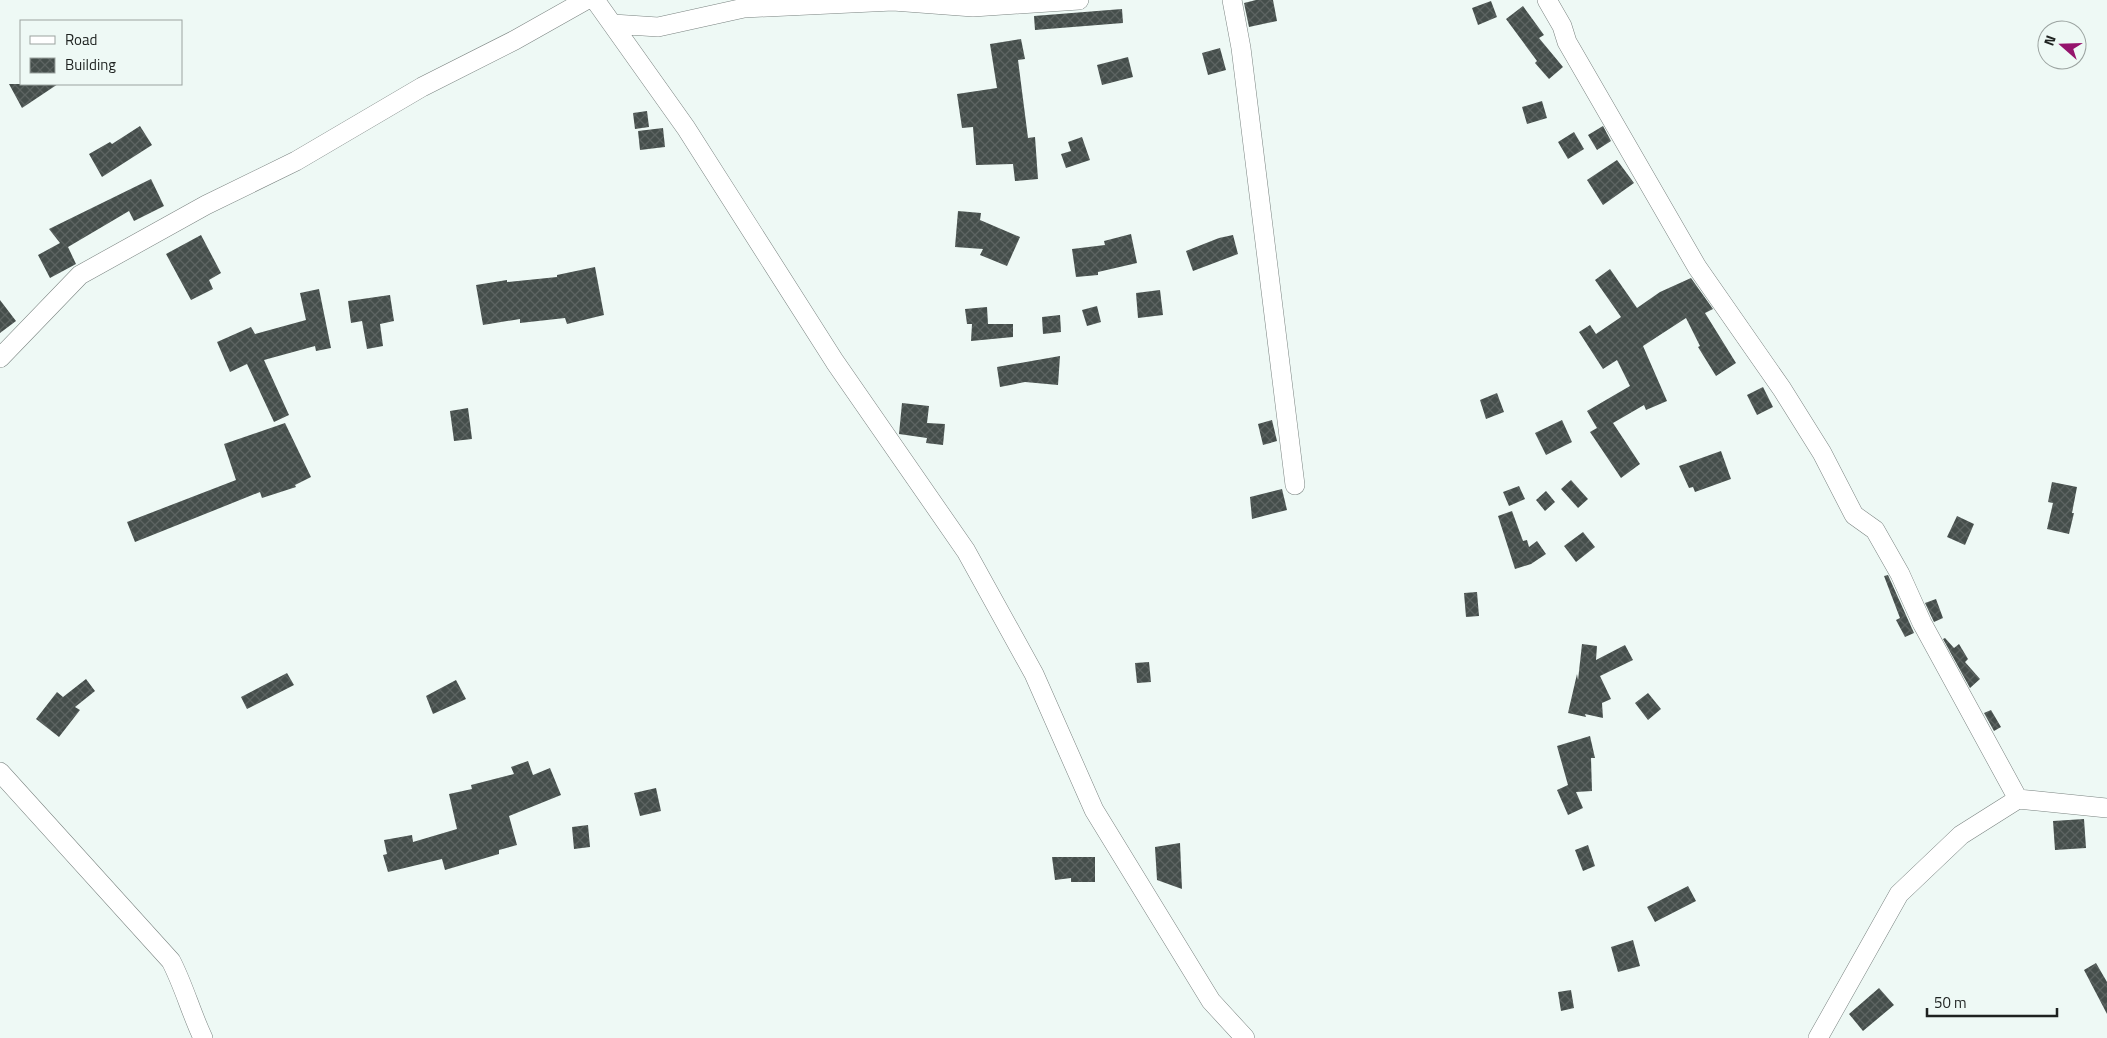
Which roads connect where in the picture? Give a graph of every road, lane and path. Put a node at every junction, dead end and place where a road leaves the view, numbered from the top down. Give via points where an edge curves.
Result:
1 (586, 0) edge
2 (595, 0) edge
3 (1079, 0) edge
4 (1232, 0) edge
5 (1547, 0) edge
6 (613, 24) junction
7 (0, 358) edge
8 (1295, 485) dead end
9 (0, 772) edge
10 (2018, 799) junction
11 (2107, 808) edge
12 (203, 1038) edge
13 (1245, 1038) edge
14 (1818, 1038) edge

1 - 7 street via 422,87 296,161 206,205 80,275
2 - 6 street
3 - 6 street via 973,6 893,1 744,8 658,27
4 - 8 street via 1241,48
5 - 10 street via 1567,42 1697,268 1782,389 1822,453 1854,515 1875,530
6 - 13 street via 686,128 836,362 966,551 1034,674 1094,810 1211,1001
9 - 12 street via 171,961
10 - 11 street
10 - 14 street via 1961,835 1899,894

